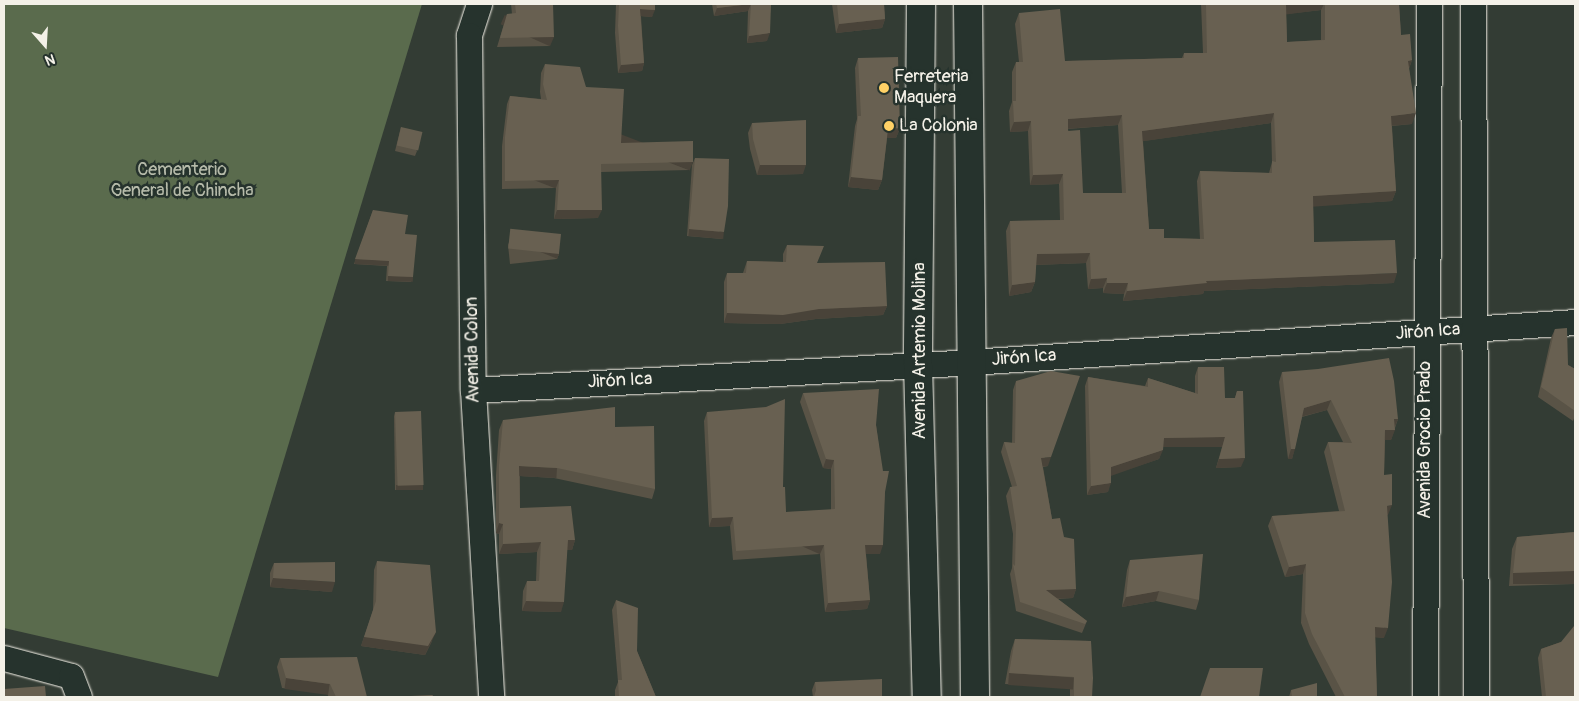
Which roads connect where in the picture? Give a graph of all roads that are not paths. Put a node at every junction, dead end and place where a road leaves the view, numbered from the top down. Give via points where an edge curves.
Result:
1 (479, 4) edge
2 (921, 4) edge
3 (968, 4) edge
4 (1429, 4) edge
5 (1472, 4) edge
6 (1575, 322) edge
7 (1475, 328) junction
8 (1426, 332) junction
9 (970, 362) junction
10 (918, 364) junction
11 (473, 390) junction
12 (4, 658) edge
13 (75, 687) edge
14 (491, 697) edge
15 (928, 697) edge
16 (975, 697) edge
17 (1425, 697) edge
18 (1476, 697) edge

1 - 11 street, Avenida Colon via 469,35
2 - 10 street, Avenida Artemio Molina
3 - 9 street
4 - 8 street, Avenida Grocio Prado
5 - 7 street
6 - 7 street, Jirón Ica
7 - 8 street, Jirón Ica
7 - 18 street
8 - 9 street, Jirón Ica
8 - 17 street, Avenida Grocio Prado
9 - 10 street, Jirón Ica
9 - 16 street
10 - 11 street, Jirón Ica
10 - 15 street, Avenida Artemio Molina
11 - 14 street, Avenida Colon
12 - 13 street

